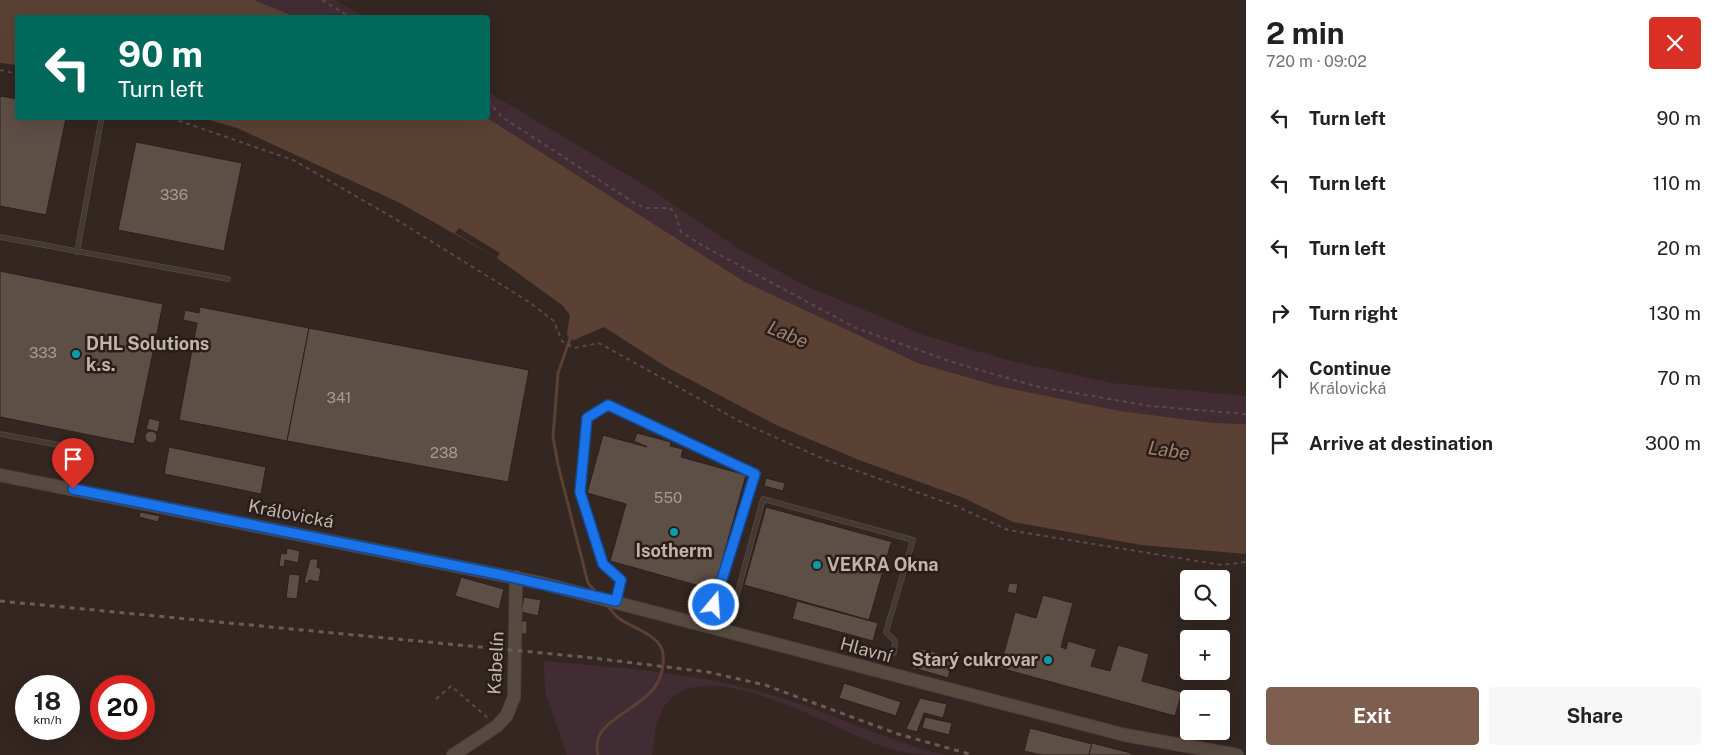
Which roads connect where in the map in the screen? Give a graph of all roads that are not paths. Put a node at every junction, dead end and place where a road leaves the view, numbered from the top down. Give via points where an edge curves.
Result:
1 (101, 121) dead end
2 (0, 238) edge
3 (77, 252) junction
4 (228, 279) dead end
5 (0, 434) edge
6 (59, 446) dead end
7 (0, 475) edge
8 (516, 578) junction
9 (578, 592) joint
10 (610, 599) junction
11 (732, 613) dead end
12 (707, 626) junction
13 (894, 653) dead end
14 (453, 755) edge
15 (1237, 755) edge

1 - 3 lane
2 - 3 lane
3 - 4 lane
5 - 6 lane
7 - 8 main road, Královická
8 - 9 main road, Královická
8 - 14 main road, Kabelín via 514,697 507,715 497,726
9 - 10 main road, Hlavní
10 - 12 main road, Hlavní
10 - 12 lane via 621,580 603,564 580,492 587,418 608,405 755,474
11 - 13 lane via 763,499 912,540 886,632 896,641
12 - 15 main road, Hlavní via 1125,735

